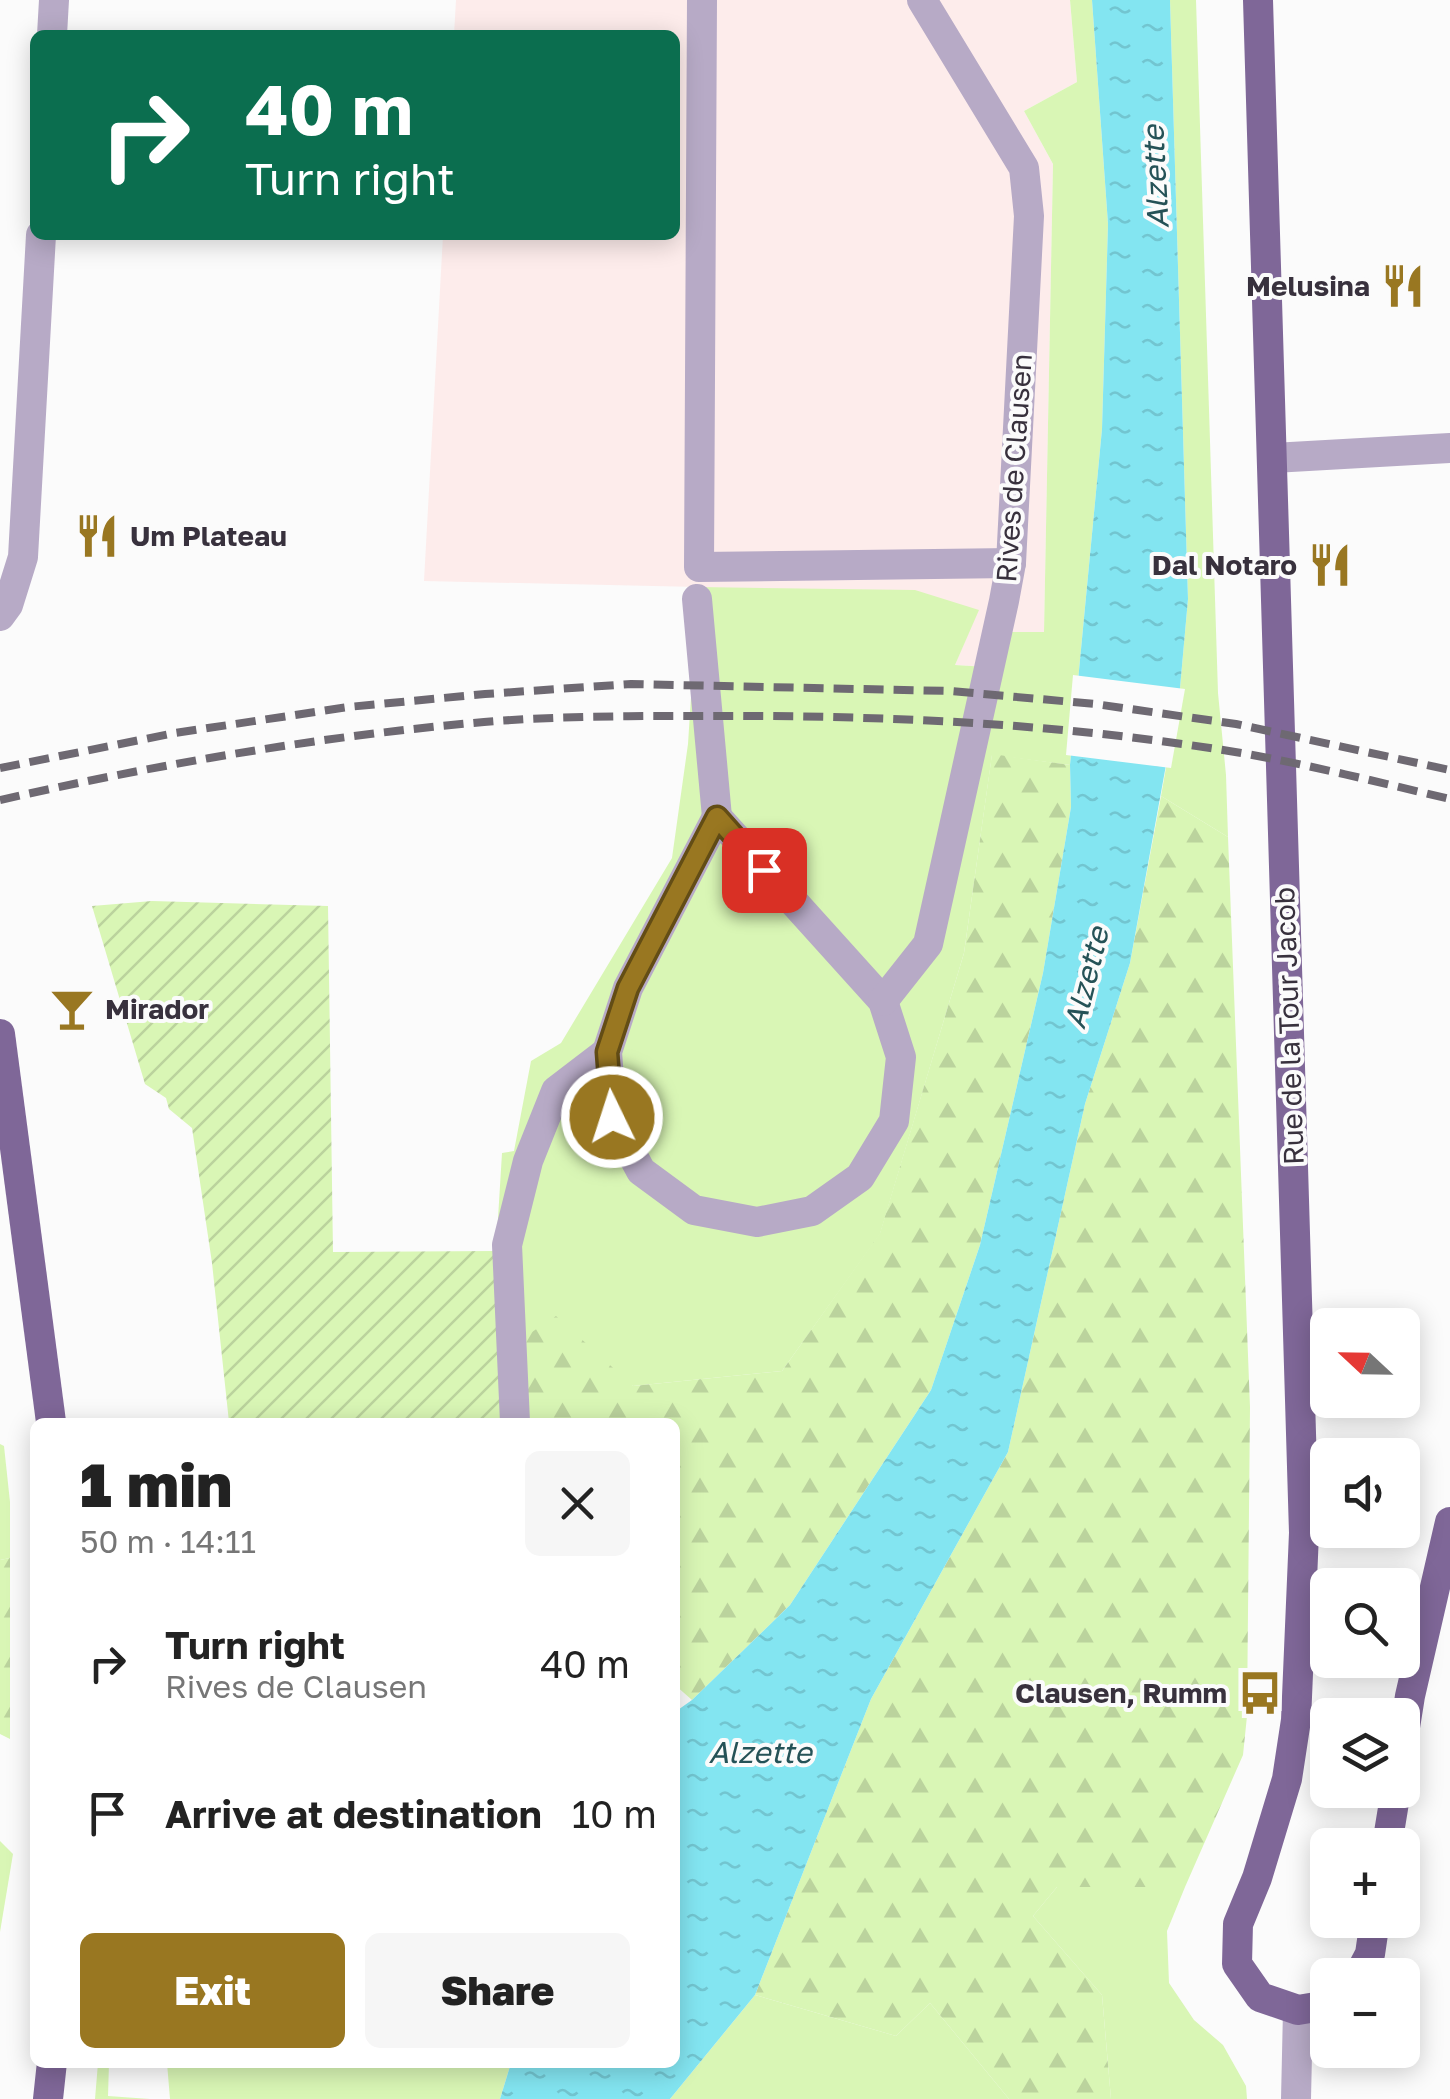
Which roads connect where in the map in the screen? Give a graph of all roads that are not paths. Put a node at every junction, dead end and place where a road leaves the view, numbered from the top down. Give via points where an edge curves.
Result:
1 (54, 0) edge
2 (702, 0) edge
3 (922, 0) edge
4 (1258, 0) edge
5 (52, 30) edge
6 (40, 240) edge
7 (1450, 448) edge
8 (1273, 458) junction
9 (1011, 563) junction
10 (697, 598) dead end
11 (0, 616) edge
12 (717, 817) junction
13 (883, 1001) junction
14 (0, 1034) edge
15 (607, 1052) junction
16 (50, 1418) edge
17 (515, 1418) edge
18 (1450, 1522) edge
19 (1410, 1698) edge
20 (1310, 2008) edge
21 (1310, 2019) edge
22 (51, 2068) edge
23 (48, 2099) edge
24 (1296, 2099) edge

1 - 5 street
2 - 9 street via 698,567
3 - 9 street, Rives de Clausen via 1024,168 1029,216
4 - 8 main road, Rue de la Tour Jacob
6 - 11 street via 23,557
7 - 8 street
8 - 20 main road, Rue de la Tour Jacob via 1304,1533 1287,1779 1238,1924 1237,1964 1260,1997
9 - 13 street, Rives de Clausen via 928,944
10 - 12 street
12 - 13 street
12 - 15 street via 628,988
13 - 15 street via 901,1057 894,1121 860,1177 812,1210 757,1222 694,1210 641,1172 612,1117
14 - 16 main road
15 - 17 street via 556,1091 528,1161 507,1245
18 - 19 main road
21 - 24 street
22 - 23 main road

